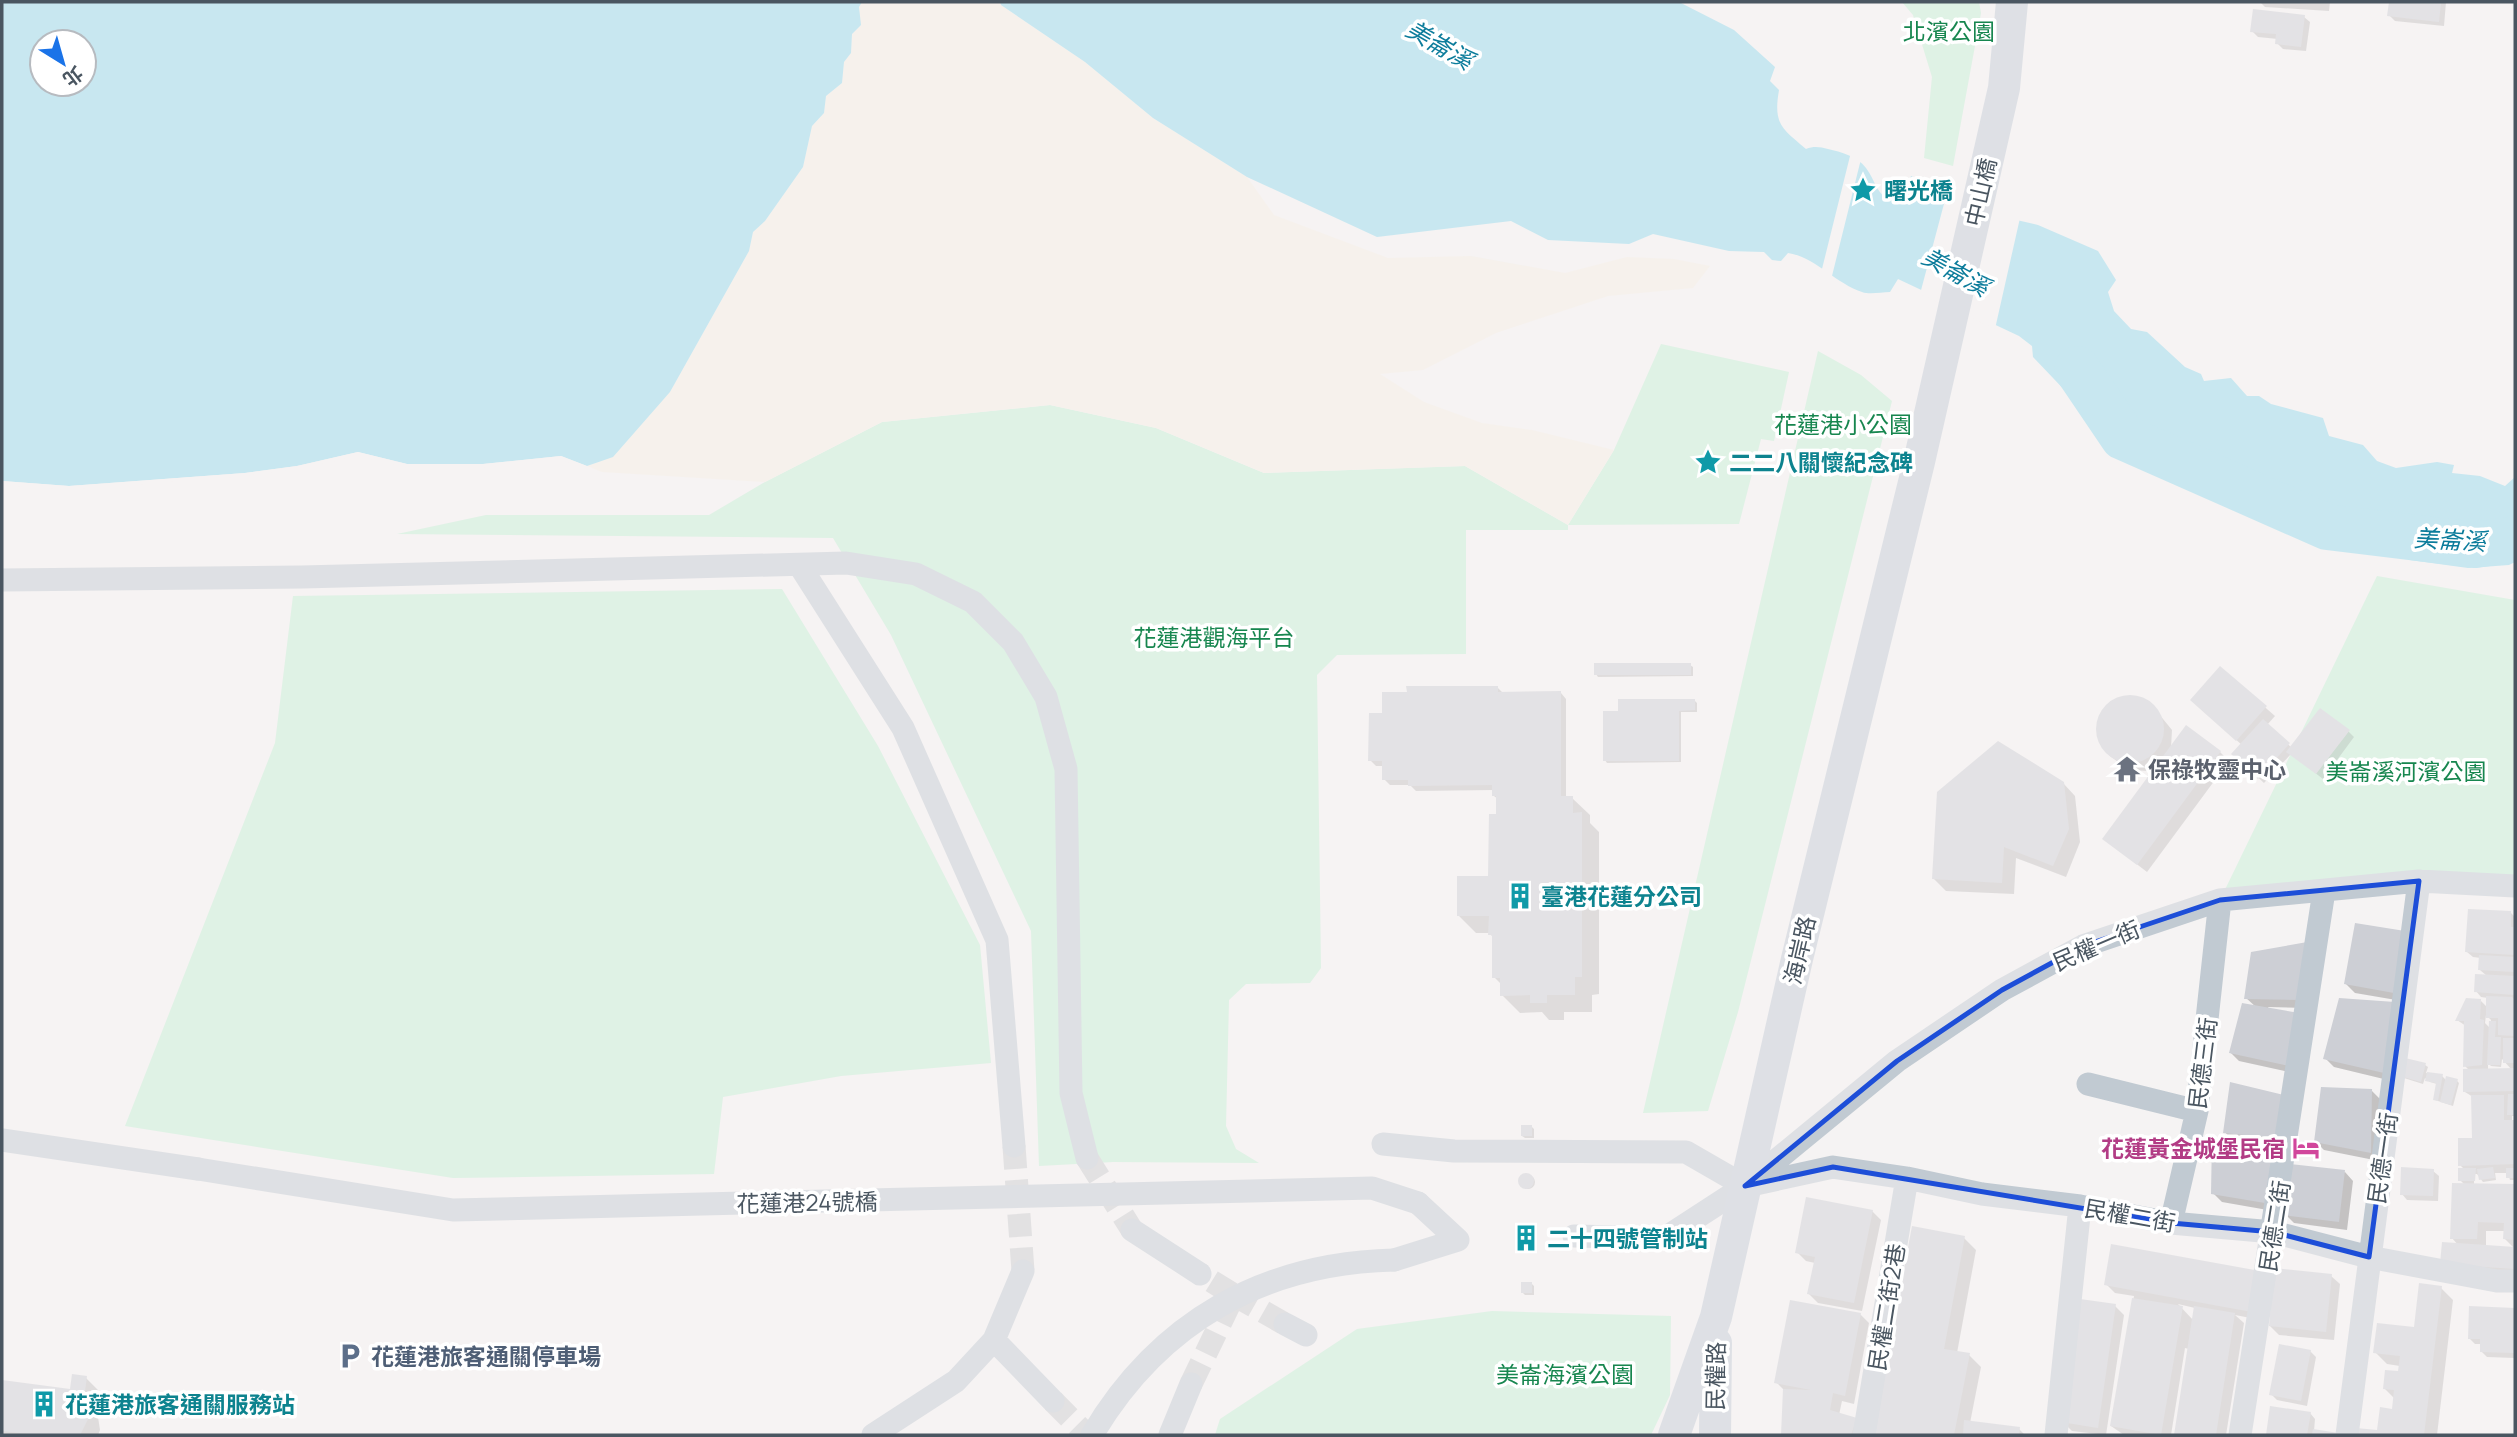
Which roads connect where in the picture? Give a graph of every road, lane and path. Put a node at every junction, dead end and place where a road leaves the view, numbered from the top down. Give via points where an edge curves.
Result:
1 (2012, 2) edge
2 (1919, 462) joint
3 (800, 566) junction
4 (2, 580) edge
5 (2419, 881) junction
6 (2515, 886) edge
7 (2324, 891) junction
8 (2220, 900) junction
9 (2088, 1084) dead end
10 (2197, 1111) junction
11 (2, 1140) edge
12 (1382, 1144) dead end
13 (1014, 1146) tunnel mouth
14 (1087, 1158) tunnel mouth
15 (1907, 1178) junction
16 (1745, 1186) junction
17 (2080, 1206) junction
18 (2171, 1223) junction
19 (1132, 1230) tunnel mouth
20 (2273, 1232) junction
21 (1574, 1236) dead end
22 (2369, 1256) junction
23 (1023, 1271) tunnel mouth
24 (1200, 1274) tunnel mouth
25 (2515, 1281) edge
26 (1716, 1317) junction
27 (1285, 1324) tunnel mouth
28 (1306, 1335) dead end
29 (994, 1340) junction
30 (1191, 1384) tunnel mouth
31 (1053, 1401) tunnel mouth
32 (873, 1435) edge
33 (1092, 1435) edge
34 (1170, 1435) edge
35 (1674, 1435) edge
36 (1714, 1435) edge
37 (1864, 1435) edge
38 (2056, 1435) edge
39 (2240, 1435) edge
40 (2347, 1435) edge

1 - 2 main road, 中山橋 via 2004,88
2 - 16 main road, 海岸路
3 - 4 street
3 - 13 street via 902,728 997,940
3 - 14 street via 846,564 916,574 972,602 1013,642 1046,696 1066,769 1071,1093
5 - 6 street, 民權一街
5 - 7 street, 民權一街
5 - 22 street, 民德一街
7 - 8 street, 民權一街
7 - 20 street, 民德二街
8 - 10 street, 民德三街
8 - 16 street, 民權一街 via 2083,946 2002,990 1897,1061
9 - 10 street
10 - 18 street, 民德三街
11 - 33 street, 花蓮港24號橋, bridge via 453,1210 1372,1188 1418,1203 1469,1240 1394,1260 1326,1265 1261,1284 1230,1299 1149,1359
12 - 16 street via 1454,1151 1686,1152
15 - 16 street, 民權二街 via 1833,1167
15 - 17 street, 民權二街 via 1982,1194
15 - 37 street, 民權二街2巷
16 - 21 street via 1665,1238
16 - 26 main road, 海岸路
17 - 18 street, 民權二街
17 - 38 street
18 - 20 street, 民權二街
19 - 24 street
20 - 22 street, 民權二街
20 - 39 street, 民德二街
22 - 25 street, 民權二街
22 - 40 street, 民德一街
23 - 29 street
26 - 35 main road, 海岸路
26 - 36 main road, 民權路
27 - 28 street
29 - 31 street
29 - 32 street via 956,1381
30 - 34 street

